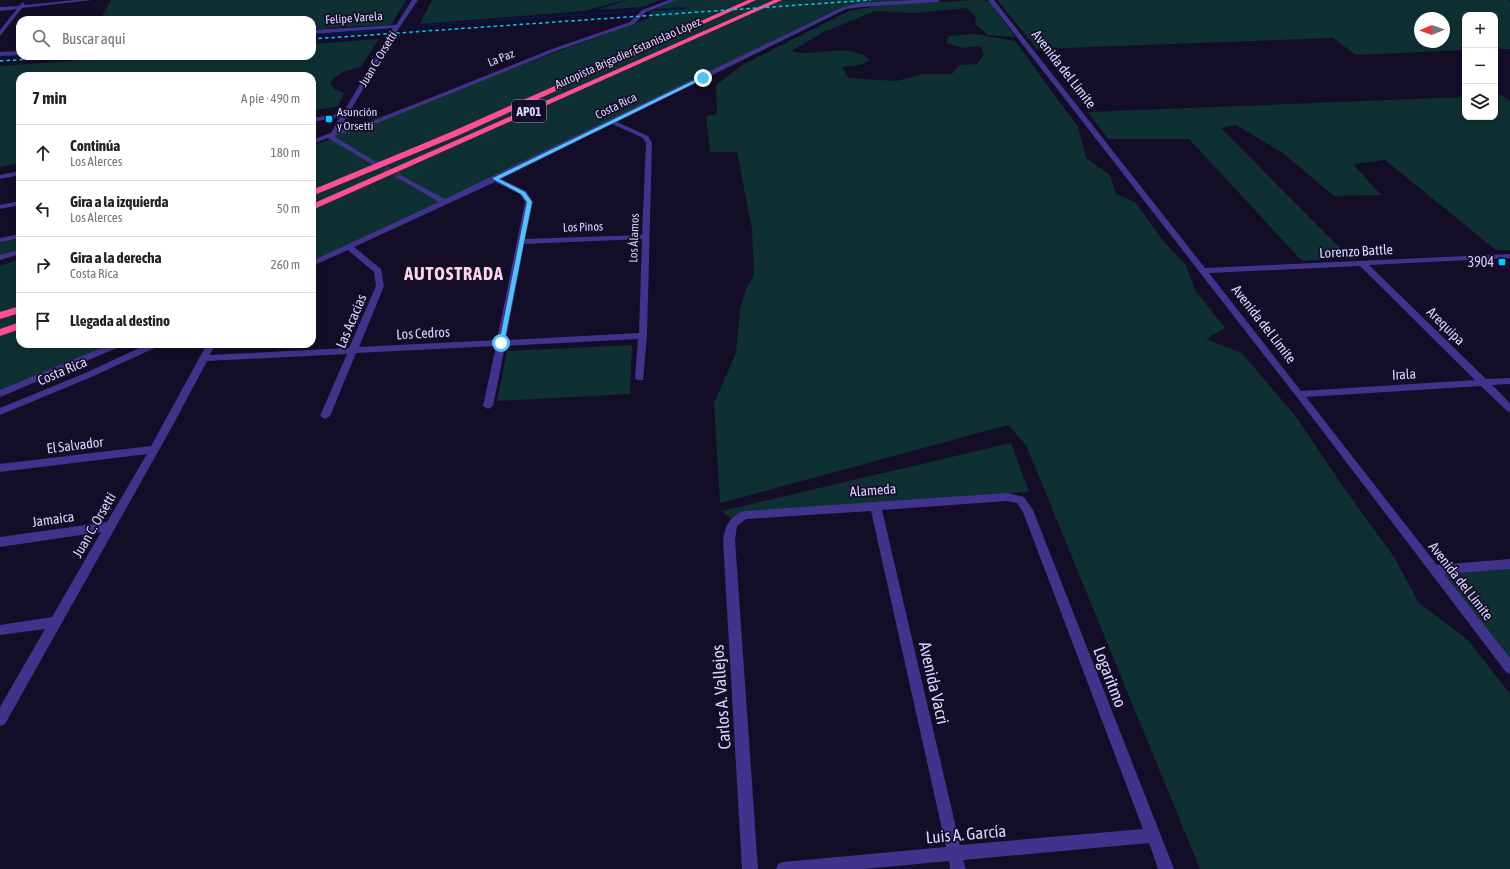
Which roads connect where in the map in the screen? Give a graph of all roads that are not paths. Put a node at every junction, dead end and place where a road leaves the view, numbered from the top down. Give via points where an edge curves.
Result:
1 (26, 0) edge
2 (82, 0) edge
3 (90, 0) edge
4 (415, 0) edge
5 (674, 0) edge
6 (779, 0) edge
7 (938, 0) edge
8 (991, 0) edge
9 (751, 1) edge
10 (21, 7) junction
11 (0, 9) edge
12 (398, 26) junction
13 (3, 27) edge
14 (316, 32) edge
15 (0, 34) edge
16 (16, 53) edge
17 (0, 54) edge
18 (345, 114) junction
19 (316, 119) edge
20 (612, 122) junction
21 (333, 134) junction
22 (316, 140) edge
23 (374, 163) tunnel mouth
24 (16, 174) edge
25 (0, 177) edge
26 (400, 177) tunnel mouth
27 (495, 178) junction
28 (316, 191) edge
29 (443, 201) junction
30 (16, 204) edge
31 (316, 205) edge
32 (0, 207) edge
33 (16, 237) edge
34 (646, 237) junction
35 (0, 240) edge
36 (521, 242) junction
37 (349, 247) junction
38 (16, 252) edge
39 (1510, 256) edge
40 (0, 258) edge
41 (316, 262) edge
42 (1362, 263) junction
43 (1203, 271) junction
44 (16, 310) edge
45 (0, 316) edge
46 (16, 327) edge
47 (0, 333) edge
48 (643, 336) junction
49 (501, 343) junction
50 (109, 348) edge
51 (147, 348) edge
52 (209, 348) edge
53 (352, 352) junction
54 (204, 358) junction
55 (640, 378) dead end
56 (1510, 381) edge
57 (1484, 383) junction
58 (0, 394) edge
59 (1300, 394) junction
60 (488, 406) dead end
61 (1510, 409) edge
62 (0, 412) edge
63 (325, 416) dead end
64 (154, 449) junction
65 (0, 468) edge
66 (1020, 500) joint
67 (875, 505) junction
68 (732, 523) joint
69 (110, 526) junction
70 (0, 542) edge
71 (1510, 564) edge
72 (1433, 570) junction
73 (56, 622) junction
74 (0, 630) edge
75 (1510, 668) edge
76 (0, 720) edge
77 (1153, 835) junction
78 (954, 853) junction
79 (750, 869) edge
80 (783, 869) edge
81 (958, 869) edge
82 (1166, 869) edge

1 - 10 street
2 - 3 street
2 - 10 street
4 - 12 street, Juan C. Orsetti
5 - 21 street, La Paz via 644,11 632,23 554,50 370,124
6 - 31 highway, Autopista Brigadier Estanislao López / AP01
7 - 20 street, Costa Rica via 845,8
8 - 43 street, Avenida del Límite
9 - 28 highway, Autopista Brigadier Estanislao López / AP01 via 454,134
10 - 11 street
10 - 13 street
12 - 14 street, Felipe Varela
12 - 18 street, Juan C. Orsetti
13 - 15 street
16 - 17 street
18 - 19 street
18 - 21 street, Juan C. Orsetti
20 - 27 street, Costa Rica
20 - 34 street, Los Álamos via 646,137 649,143
21 - 22 street, La Paz
21 - 23 street via 331,138
24 - 25 street
26 - 29 street
27 - 29 street, Costa Rica
27 - 36 street via 523,193 529,202
29 - 37 street, Costa Rica
30 - 32 street
33 - 35 street
34 - 36 street, Los Pinos
34 - 48 street, Los Álamos
36 - 49 street
37 - 41 street, Costa Rica
37 - 53 street, Las Acacias via 378,271 380,286
38 - 40 street
39 - 42 street, Lorenzo Battle
42 - 43 street, Lorenzo Battle
42 - 57 street, Arequipa
43 - 59 street, Avenida del Límite
44 - 45 highway
46 - 47 highway
48 - 49 street, Los Cedros
48 - 55 street, Los Álamos
49 - 53 street, Los Cedros
49 - 60 street
50 - 58 street, Costa Rica
51 - 62 street, Costa Rica
52 - 54 street, Juan C. Orsetti
53 - 54 street, Los Cedros
53 - 63 street, Las Acacias
54 - 64 street, Juan C. Orsetti
56 - 57 street, Irala
57 - 59 street, Irala
57 - 61 street, Arequipa
59 - 72 street, Avenida del Límite
64 - 65 street, El Salvador
64 - 69 street, Juan C. Orsetti
66 - 67 street, Alameda via 1007,497
66 - 77 street, Logaritmo via 1028,510
67 - 68 street, Alameda via 744,515
67 - 78 street, Avenida Vacri
68 - 79 street, Carlos A. Vallejos via 729,540
69 - 70 street, Jamaica
69 - 73 street, Juan C. Orsetti
71 - 72 street
72 - 75 street, Avenida del Límite
73 - 74 street
73 - 76 street, Juan C. Orsetti
77 - 78 street, Luis A. García
77 - 82 street, Logaritmo
78 - 80 street, Luis A. García
78 - 81 street, Avenida Vacri

